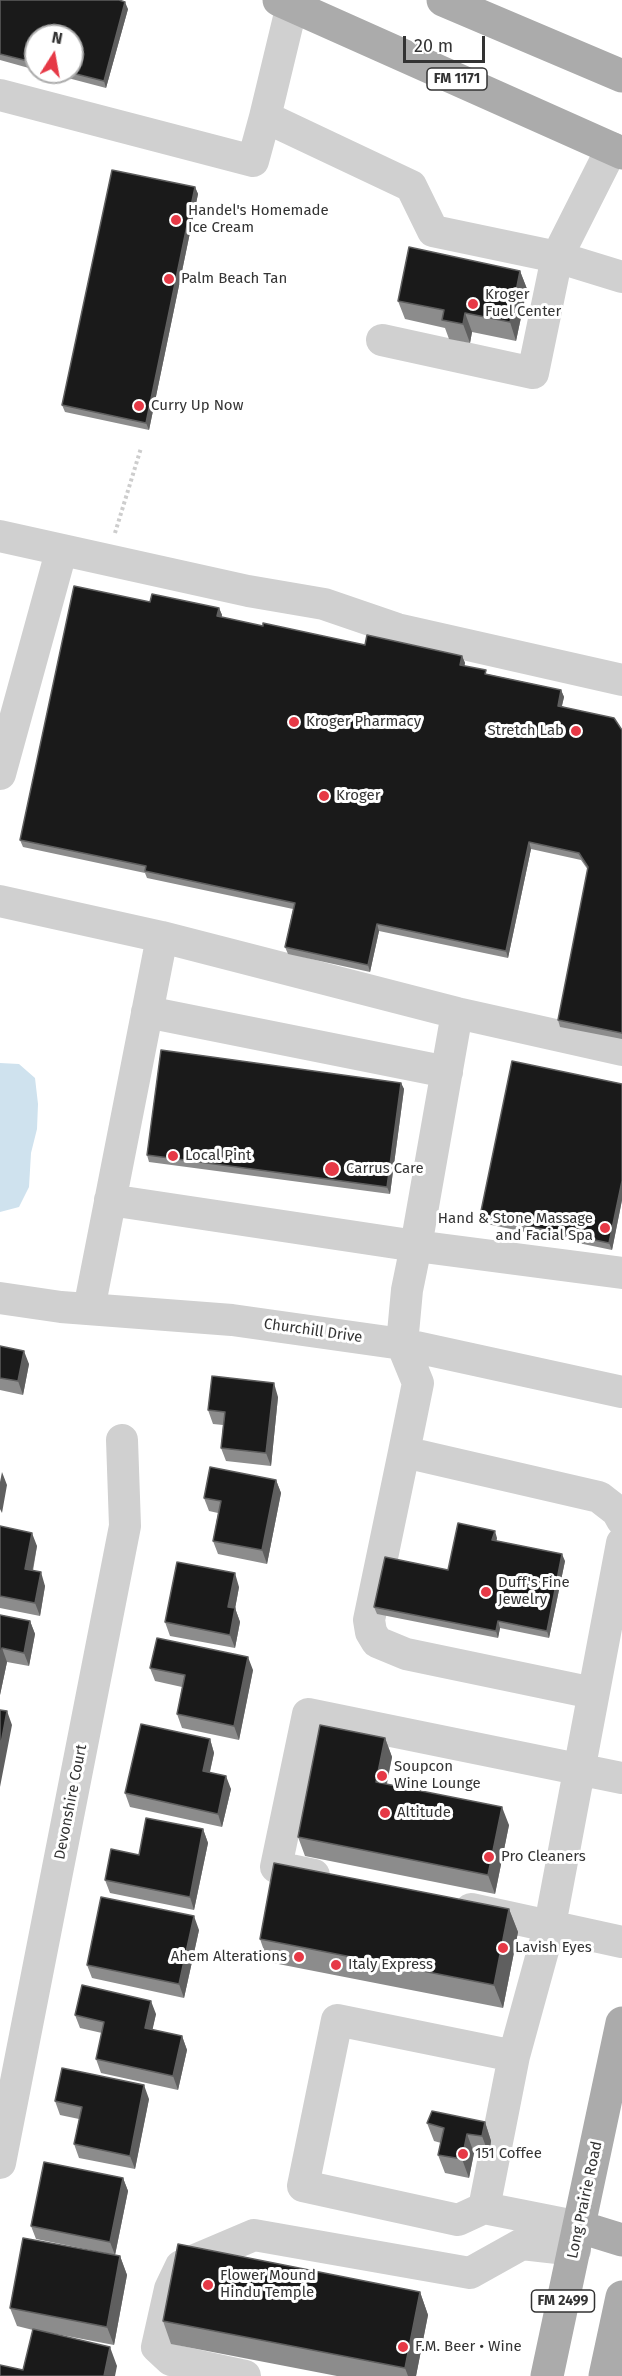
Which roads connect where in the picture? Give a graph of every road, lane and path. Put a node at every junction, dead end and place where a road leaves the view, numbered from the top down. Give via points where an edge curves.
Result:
1 (443, 0) edge
2 (288, 2) edge
3 (622, 76) edge
4 (0, 95) edge
5 (265, 117) junction
6 (617, 151) edge
7 (557, 257) junction
8 (622, 277) edge
9 (382, 340) dead end
10 (141, 448) dead end
11 (0, 536) edge
12 (61, 552) junction
13 (113, 562) junction
14 (622, 680) edge
15 (3, 762) edge
16 (0, 901) edge
17 (162, 936) junction
18 (147, 1012) junction
19 (457, 1013) junction
20 (622, 1050) edge
21 (447, 1072) junction
22 (110, 1200) junction
23 (416, 1246) junction
24 (622, 1273) edge
25 (0, 1298) edge
26 (88, 1309) junction
27 (402, 1344) junction
28 (622, 1392) edge
29 (122, 1440) dead end
30 (404, 1452) junction
31 (622, 1520) edge
32 (622, 1543) edge
33 (593, 1693) junction
34 (579, 1768) junction
35 (622, 1778) edge
36 (345, 1882) edge
37 (447, 1904) edge
38 (550, 1925) junction
39 (622, 1942) edge
40 (622, 2023) edge
41 (514, 2056) junction
42 (0, 2163) edge
43 (484, 2208) junction
44 (577, 2238) junction
45 (622, 2240) edge
46 (622, 2297) edge
47 (245, 2376) edge
48 (547, 2376) edge
49 (606, 2376) edge

1 - 3 main road
2 - 5 street
2 - 6 main road, FM 1171
4 - 5 street via 253,161
5 - 7 street via 411,186 434,231
6 - 7 street
7 - 8 street
7 - 9 street via 533,373
10 - 13 path via 112,544
11 - 12 street
12 - 13 street
12 - 15 street
13 - 14 street via 324,604 397,629
16 - 17 street
17 - 18 street
17 - 19 street
18 - 21 street
18 - 22 street
19 - 20 street
19 - 21 street
21 - 23 street
22 - 23 street
22 - 26 street
23 - 24 street
23 - 27 street
25 - 26 street, Churchill Drive
26 - 27 street, Churchill Drive via 232,1320
27 - 28 street, Churchill Drive
27 - 30 street via 418,1383
29 - 42 street, Devonshire Court via 125,1526
30 - 31 street via 599,1497
30 - 33 street via 369,1620 377,1642 406,1654
32 - 33 street
33 - 34 street
34 - 35 street
34 - 36 street via 308,1714 276,1867
34 - 38 street
37 - 38 street
38 - 39 street
38 - 41 street
40 - 44 main road, Long Prairie Road / FM 2499
41 - 43 street
41 - 43 street via 337,2020 303,2186 458,2220
43 - 44 street
44 - 45 main road
44 - 47 street via 522,2244 470,2273 254,2235 181,2266 170,2289 157,2347 171,2360
44 - 48 main road, Long Prairie Road / FM 2499
46 - 49 main road

